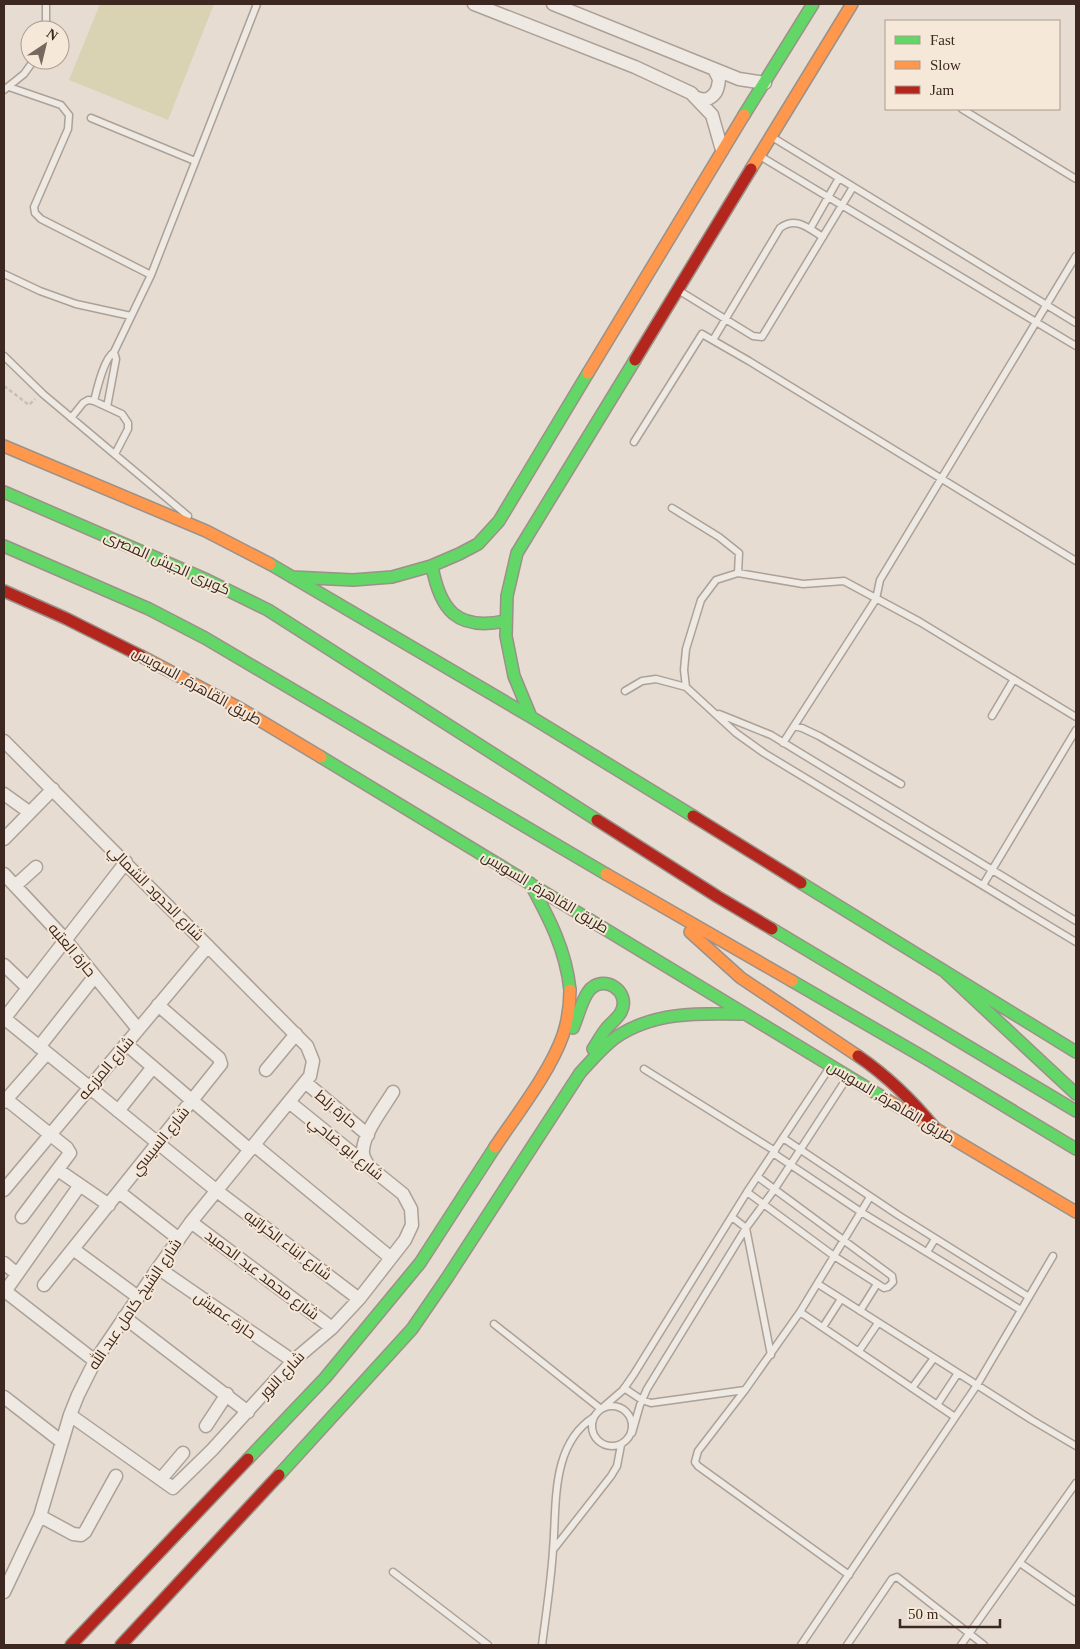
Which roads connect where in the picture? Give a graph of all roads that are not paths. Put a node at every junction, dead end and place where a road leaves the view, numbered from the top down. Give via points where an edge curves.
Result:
1 (46, 4) edge
2 (257, 4) edge
3 (474, 4) edge
4 (553, 4) edge
5 (813, 4) edge
6 (852, 4) edge
7 (46, 20) edge
8 (27, 70) edge
9 (714, 70) junction
10 (765, 83) junction
11 (6, 88) edge
12 (697, 98) junction
13 (964, 110) edge
14 (91, 118) dead end
15 (771, 136) junction
16 (722, 150) junction
17 (759, 156) junction
18 (195, 161) junction
19 (839, 178) junction
20 (1076, 179) edge
21 (853, 186) junction
22 (828, 197) junction
23 (842, 205) junction
24 (810, 229) junction
25 (823, 237) junction
26 (1076, 256) edge
27 (4, 274) edge
28 (151, 275) junction
29 (677, 290) junction
30 (1047, 305) junction
31 (131, 316) junction
32 (724, 320) junction
33 (1037, 322) junction
34 (1076, 323) edge
35 (713, 340) junction
36 (1076, 346) edge
37 (114, 352) junction
38 (4, 356) edge
39 (94, 401) junction
40 (107, 406) junction
41 (72, 418) junction
42 (634, 442) dead end
43 (4, 446) edge
44 (115, 454) junction
45 (941, 479) junction
46 (4, 492) edge
47 (672, 508) dead end
48 (206, 531) junction
49 (4, 546) edge
50 (1076, 561) edge
51 (432, 566) junction
52 (738, 573) junction
53 (291, 577) junction
54 (4, 592) edge
55 (876, 599) junction
56 (505, 621) junction
57 (1014, 679) junction
58 (686, 687) junction
59 (624, 691) dead end
60 (715, 713) junction
61 (992, 716) dead end
62 (531, 717) junction
63 (1076, 717) edge
64 (794, 726) junction
65 (1076, 730) edge
66 (4, 741) edge
67 (783, 743) junction
68 (900, 784) dead end
69 (53, 790) junction
70 (4, 794) edge
71 (29, 812) junction
72 (4, 839) edge
73 (126, 862) junction
74 (36, 867) dead end
75 (993, 869) junction
76 (4, 874) edge
77 (530, 882) junction
78 (15, 886) junction
79 (983, 886) junction
80 (675, 914) junction
81 (1076, 921) edge
82 (65, 940) junction
83 (1076, 942) edge
84 (208, 946) junction
85 (4, 965) edge
86 (943, 970) junction
87 (95, 976) junction
88 (28, 988) junction
89 (158, 1005) junction
90 (743, 1014) junction
91 (6, 1024) edge
92 (138, 1029) junction
93 (296, 1034) junction
94 (126, 1044) junction
95 (307, 1046) joint
96 (559, 1047) junction
97 (43, 1050) junction
98 (1076, 1052) edge
99 (589, 1062) junction
100 (831, 1066) junction
101 (153, 1067) junction
102 (644, 1069) dead end
103 (266, 1070) dead end
104 (848, 1076) junction
105 (305, 1082) junction
106 (90, 1088) junction
107 (393, 1092) dead end
108 (1076, 1094) edge
109 (5, 1100) edge
110 (192, 1100) junction
111 (289, 1102) junction
112 (118, 1110) junction
113 (1076, 1111) edge
114 (934, 1128) junction
115 (50, 1135) junction
116 (368, 1135) junction
117 (783, 1138) junction
118 (158, 1143) junction
119 (252, 1148) junction
120 (801, 1149) junction
121 (1076, 1149) edge
122 (774, 1152) junction
123 (368, 1165) junction
124 (790, 1165) junction
125 (58, 1170) junction
126 (758, 1177) junction
127 (80, 1185) junction
128 (4, 1190) edge
129 (774, 1190) junction
130 (217, 1191) junction
131 (119, 1192) junction
132 (747, 1192) junction
133 (403, 1194) joint
134 (870, 1197) junction
135 (763, 1204) junction
136 (108, 1205) junction
137 (861, 1212) junction
138 (1076, 1212) edge
139 (22, 1217) dead end
140 (732, 1217) junction
141 (191, 1222) junction
142 (746, 1228) junction
143 (179, 1239) junction
144 (935, 1239) junction
145 (844, 1241) junction
146 (73, 1249) junction
147 (927, 1252) junction
148 (834, 1256) junction
149 (1053, 1256) dead end
150 (391, 1258) junction
151 (4, 1263) edge
152 (158, 1268) junction
153 (18, 1274) junction
154 (818, 1284) junction
155 (877, 1284) junction
156 (44, 1285) dead end
157 (4, 1292) edge
158 (138, 1297) junction
159 (1029, 1297) junction
160 (359, 1299) junction
161 (841, 1299) junction
162 (1021, 1310) junction
163 (860, 1311) junction
164 (800, 1312) junction
165 (124, 1317) junction
166 (878, 1323) junction
167 (494, 1324) dead end
168 (823, 1327) junction
169 (332, 1328) junction
170 (859, 1351) junction
171 (771, 1355) junction
172 (934, 1358) junction
173 (95, 1361) junction
174 (293, 1361) junction
175 (958, 1373) junction
176 (977, 1385) junction
177 (624, 1388) junction
178 (912, 1388) junction
179 (745, 1390) junction
180 (227, 1394) junction
181 (4, 1397) edge
182 (642, 1400) junction
183 (937, 1404) junction
184 (601, 1409) junction
185 (248, 1412) junction
186 (70, 1415) junction
187 (594, 1417) junction
188 (955, 1417) junction
189 (206, 1426) dead end
190 (632, 1433) junction
191 (62, 1442) junction
192 (621, 1445) junction
193 (1076, 1446) edge
194 (183, 1453) dead end
195 (116, 1476) dead end
196 (165, 1483) junction
197 (1076, 1483) edge
198 (40, 1516) junction
199 (553, 1550) junction
200 (1020, 1563) junction
201 (393, 1572) dead end
202 (849, 1575) junction
203 (4, 1592) edge
204 (1076, 1602) edge
205 (969, 1634) junction
206 (71, 1645) edge
207 (121, 1645) edge
208 (488, 1645) edge
209 (542, 1645) edge
210 (801, 1645) edge
211 (848, 1645) edge
212 (961, 1645) edge
213 (984, 1645) edge

1 - 7 lane
2 - 18 lane
3 - 12 street via 636,67
4 - 9 street
5 - 10 main road
6 - 15 main road
8 - 11 lane
9 - 10 street via 739,79
9 - 12 street via 719,79 713,97
10 - 16 main road
11 - 28 lane via 60,105 69,115 68,129 34,207 35,213
12 - 16 street via 712,115
13 - 20 lane
14 - 18 lane
15 - 17 main road
15 - 19 lane
16 - 51 main road via 499,521 480,542
17 - 22 lane
17 - 29 main road
18 - 28 lane
19 - 21 lane
19 - 22 lane
21 - 23 lane
21 - 30 lane
22 - 23 lane
22 - 24 lane
23 - 25 lane
23 - 33 lane
24 - 25 lane
24 - 32 lane via 795,222 780,228
25 - 32 lane via 762,337 753,336
26 - 30 lane
27 - 31 lane via 76,304
28 - 31 lane
29 - 32 lane
29 - 56 main road via 517,553 508,587
30 - 33 lane
30 - 34 lane
31 - 37 lane
32 - 35 lane
33 - 36 lane
33 - 45 lane
35 - 42 lane via 702,334
35 - 45 lane
37 - 39 lane via 110,354
37 - 40 lane via 116,359
38 - 41 lane
39 - 40 lane
39 - 41 lane via 82,403
40 - 44 lane via 122,414 128,423
41 - 44 lane
43 - 48 main road
44 - 48 lane
45 - 50 lane
45 - 55 lane via 880,580
46 - 113 main road, كوبرى الجيش المصرى via 238,594 275,614 718,897
47 - 52 lane via 740,553
48 - 53 main road
49 - 80 main road via 149,609 244,660
51 - 53 main road via 401,576 359,581
51 - 56 main road via 440,597 457,616 480,625
52 - 55 lane via 803,584 844,581
52 - 58 lane via 716,580 701,600 686,649
53 - 62 main road
54 - 77 main road, طريق القاهرة, السويس via 65,618 216,695
55 - 57 lane
55 - 64 lane
56 - 62 main road via 515,680
57 - 61 lane
57 - 63 lane
58 - 59 lane via 656,680 642,681
58 - 60 lane
60 - 67 lane
60 - 79 lane via 764,753
62 - 86 main road
64 - 67 lane
64 - 68 lane via 819,736
65 - 75 lane
66 - 69 street, شارع الحدود الشمالي
67 - 75 lane
69 - 71 street
69 - 73 street, شارع الحدود الشمالي
70 - 71 street
71 - 72 street
73 - 82 street
73 - 84 street, شارع الحدود الشمالي
74 - 78 street
75 - 79 lane
75 - 81 lane
76 - 78 street, حارة العتبه
77 - 90 main road, طريق القاهرة, السويس
77 - 96 main road via 560,941 569,971 568,1017
78 - 82 street, حارة العتبه
79 - 83 lane
80 - 114 main road via 699,942 734,972 890,1080
80 - 121 main road
82 - 87 street, حارة العتبه
82 - 88 street
84 - 89 street, شارع المزرعه
84 - 93 street, شارع الحدود الشمالي
85 - 88 street
86 - 98 main road
86 - 108 main road
87 - 92 street, حارة العتبه
87 - 97 street
88 - 91 street
89 - 92 street, شارع المزرعه
89 - 110 street, شارع السيسي via 221,1060 218,1069
90 - 99 main road via 691,1013 648,1021 610,1042
90 - 100 main road, طريق القاهرة, السويس
91 - 97 street, شارع ابناء الكراتيه
92 - 94 street, شارع المزرعه
93 - 95 street, شارع الحدود الشمالي
93 - 103 street
94 - 101 street
94 - 106 street, شارع المزرعه
95 - 105 street, شارع الشيخ كامل عبد الله via 313,1061 310,1076
96 - 99 main road via 573,1029 588,992 601,983 612,984 622,996 623,1007 600,1038
96 - 206 main road via 420,1263 389,1302 324,1378
97 - 106 street, شارع ابناء الكراتيه
97 - 109 street
99 - 207 main road via 412,1328
100 - 104 main road, طريق القاهرة, السويس
100 - 117 lane
101 - 110 street
101 - 112 street
102 - 122 lane
104 - 114 main road, طريق القاهرة, السويس
104 - 120 lane
105 - 111 street, شارع الشيخ كامل عبد الله
105 - 116 street, حارة زلط
106 - 112 street, شارع ابناء الكراتيه
106 - 115 street, شارع المزرعه
107 - 116 street
109 - 115 street
110 - 118 street, شارع السيسي
110 - 119 street
111 - 119 street, شارع الشيخ كامل عبد الله
111 - 123 street, شارع ابو ضاحي
112 - 118 street, شارع ابناء الكراتيه
114 - 138 main road, طريق القاهرة, السويس
115 - 125 street via 69,1150
115 - 128 street, شارع المزرعه
116 - 123 street via 363,1156
117 - 120 lane
117 - 122 lane
118 - 130 street, شارع ابناء الكراتيه
118 - 131 street, شارع السيسي
119 - 130 street, شارع الشيخ كامل عبد الله
119 - 150 street
120 - 124 lane
120 - 134 lane
122 - 124 lane
122 - 126 lane
123 - 133 street, شارع ابو ضاحي
124 - 129 lane
124 - 137 lane
125 - 127 street
125 - 139 street
126 - 129 lane
126 - 132 lane
127 - 136 street
127 - 153 street
129 - 135 lane
129 - 145 lane
130 - 141 street, شارع الشيخ كامل عبد الله
130 - 160 street, شارع ابناء الكراتيه
131 - 136 street, شارع السيسي
131 - 143 street
132 - 135 lane
132 - 140 lane
133 - 150 street, شارع النور via 411,1209 412,1225
134 - 137 lane
134 - 144 lane
135 - 142 lane
135 - 148 lane
136 - 146 street, شارع السيسي
137 - 145 lane
137 - 147 lane
140 - 142 lane
140 - 177 lane
141 - 143 street, شارع الشيخ كامل عبد الله
141 - 169 street, شارع محمد عبد الحميد
142 - 171 lane
142 - 182 lane
143 - 152 street, شارع الشيخ كامل عبد الله
144 - 147 lane
144 - 159 lane
145 - 148 lane
145 - 155 lane via 894,1279 888,1287
146 - 156 street, شارع السيسي
146 - 158 street
147 - 162 lane
148 - 154 lane
148 - 155 lane
149 - 159 lane
150 - 160 street, شارع النور
151 - 153 street
152 - 158 street, شارع الشيخ كامل عبد الله
152 - 174 street, حارة عميش
153 - 157 street
154 - 161 lane
154 - 164 lane
155 - 163 lane
157 - 173 street
158 - 165 street, شارع الشيخ كامل عبد الله
159 - 162 lane
160 - 169 street, شارع النور
161 - 163 lane
161 - 168 lane
162 - 176 lane
163 - 166 lane
164 - 168 lane
164 - 171 lane
165 - 173 street, شارع الشيخ كامل عبد الله
165 - 180 street
166 - 170 lane
166 - 172 lane
167 - 184 lane
168 - 170 lane
169 - 174 street, شارع النور
170 - 178 lane
171 - 179 lane
172 - 175 lane
172 - 178 lane
173 - 186 street, شارع الشيخ كامل عبد الله
174 - 185 street, شارع النور
175 - 176 lane
175 - 183 lane
176 - 188 lane
176 - 193 lane
177 - 182 lane
177 - 184 lane
178 - 183 lane
179 - 182 lane via 654,1404
179 - 202 lane via 698,1451 695,1462
180 - 185 street
180 - 189 street
181 - 191 street
182 - 190 lane
183 - 188 lane
184 - 187 lane
184 - 190 lane via 618,1406 625,1410 633,1424
185 - 196 street, شارع النور via 174,1487
186 - 191 street, شارع الشيخ كامل عبد الله
186 - 196 street
187 - 192 lane via 592,1431 600,1443
187 - 199 lane via 576,1431 562,1460 555,1501
188 - 202 lane
190 - 192 lane
191 - 198 street, شارع الشيخ كامل عبد الله
192 - 199 lane via 617,1466 611,1476
194 - 196 street
195 - 198 street via 81,1535
197 - 200 lane
198 - 203 street, شارع الشيخ كامل عبد الله
199 - 209 lane
200 - 204 lane
200 - 205 lane
201 - 208 lane
202 - 210 lane
205 - 211 lane via 897,1577 892,1579
205 - 212 lane
205 - 213 lane

